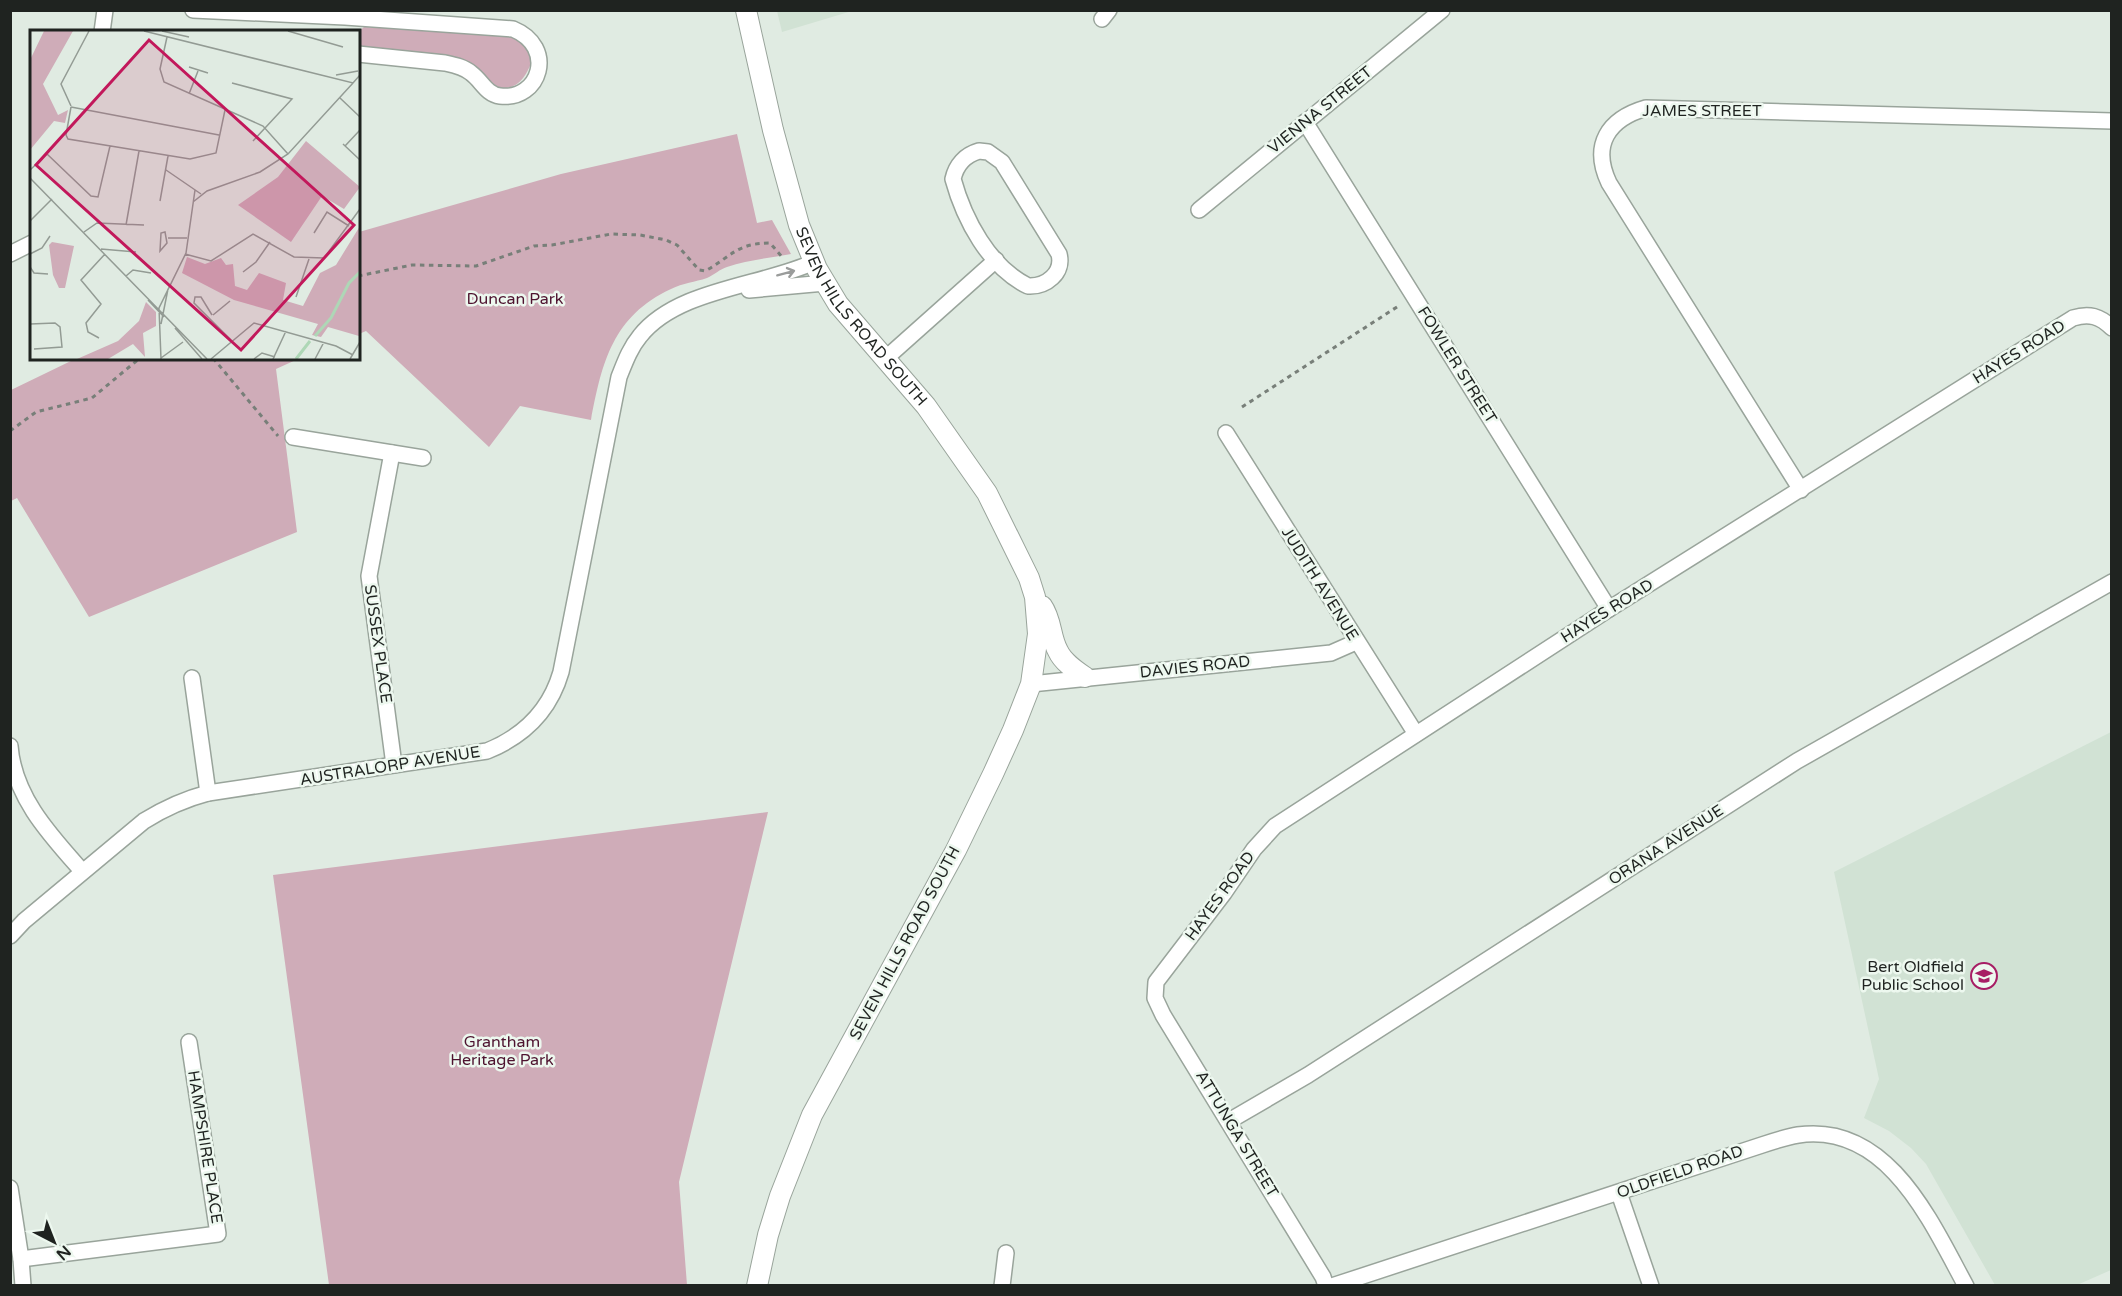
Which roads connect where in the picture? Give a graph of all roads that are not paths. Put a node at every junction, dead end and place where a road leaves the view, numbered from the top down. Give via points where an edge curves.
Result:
1 (105, 10) edge
2 (193, 10) edge
3 (746, 10) edge
4 (1442, 10) edge
5 (345, 24) edge
6 (102, 30) edge
7 (360, 54) edge
8 (2112, 121) edge
9 (1305, 122) junction
10 (1199, 210) dead end
11 (30, 244) edge
12 (10, 254) edge
13 (996, 260) junction
14 (814, 262) junction
15 (825, 283) junction
16 (716, 294) junction
17 (2112, 328) edge
18 (885, 359) junction
19 (1226, 433) dead end
20 (293, 437) road end
21 (392, 453) junction
22 (423, 458) dead end
23 (1801, 490) junction
24 (2112, 582) edge
25 (1035, 597) junction
26 (1609, 609) junction
27 (1356, 642) junction
28 (1085, 677) junction
29 (192, 678) dead end
30 (1031, 684) junction
31 (1416, 734) junction
32 (10, 746) edge
33 (394, 765) junction
34 (208, 793) junction
35 (82, 872) junction
36 (10, 936) edge
37 (1156, 982) joint
38 (189, 1042) dead end
39 (1229, 1121) junction
40 (10, 1188) edge
41 (1618, 1193) junction
42 (1006, 1253) dead end
43 (21, 1259) junction
44 (23, 1286) edge
45 (757, 1286) edge
46 (1002, 1286) edge
47 (1326, 1286) edge
48 (1332, 1286) edge
49 (1651, 1286) edge
50 (1966, 1286) edge

1 - 6 street
2 - 5 street
3 - 14 street, SEVEN HILLS ROAD SOUTH via 773,130 799,225
4 - 9 street, VIENNA STREET
5 - 7 street via 513,29 530,38 539,67 527,88 515,95 500,96 457,66
8 - 23 street, JAMES STREET via 1646,108 1615,124 1606,135 1601,152 1609,183
9 - 10 street, VIENNA STREET
9 - 26 street, FOWLER STREET
11 - 12 street
13 - 13 street via 1021,283 1032,287 1055,276 1061,264 1059,254 1002,162 979,151 962,160 953,179 973,228
13 - 18 street
14 - 15 street, SEVEN HILLS ROAD SOUTH
16 -> 14 street, AUSTRALORP AVENUE
15 - 16 street, AUSTRALORP AVENUE
15 - 18 street, SEVEN HILLS ROAD SOUTH
16 - 33 street, AUSTRALORP AVENUE via 680,305 664,315 641,334 627,355 619,377 561,672 546,707 516,736 487,751
17 - 23 street, HAYES ROAD via 2097,317 2073,318
18 - 25 street, SEVEN HILLS ROAD SOUTH via 939,422 987,493 1022,561
19 - 27 street, JUDITH AVENUE
20 - 21 street
21 - 22 street
21 - 33 street, SUSSEX PLACE via 369,576
23 - 26 street, HAYES ROAD
24 - 39 street, ORANA AVENUE via 1797,761 1308,1075
25 - 28 street, SEVEN HILLS ROAD SOUTH via 1045,610 1060,655
25 - 30 street, SEVEN HILLS ROAD SOUTH via 1038,634
26 - 31 street, HAYES ROAD
27 - 28 street, DAVIES ROAD via 1331,653
27 - 31 street, JUDITH AVENUE
28 - 30 street, DAVIES ROAD
29 - 34 street
30 - 45 street, SEVEN HILLS ROAD SOUTH via 960,840 812,1115 780,1196
31 - 37 street, HAYES ROAD via 1264,835
32 - 35 street via 11,760 29,807
33 - 34 street, AUSTRALORP AVENUE
34 - 35 street, AUSTRALORP AVENUE via 175,804 144,821
35 - 36 street, AUSTRALORP AVENUE
37 - 39 street, ATTUNGA STREET via 1155,998 1163,1015
38 - 43 street, HAMPSHIRE PLACE via 218,1234
39 - 47 street, ATTUNGA STREET
40 - 43 street
41 - 48 street, OLDFIELD ROAD
41 - 49 street
41 - 50 street, OLDFIELD ROAD via 1782,1138 1815,1134 1845,1139 1882,1161 1911,1190
42 - 46 street
43 - 44 street

